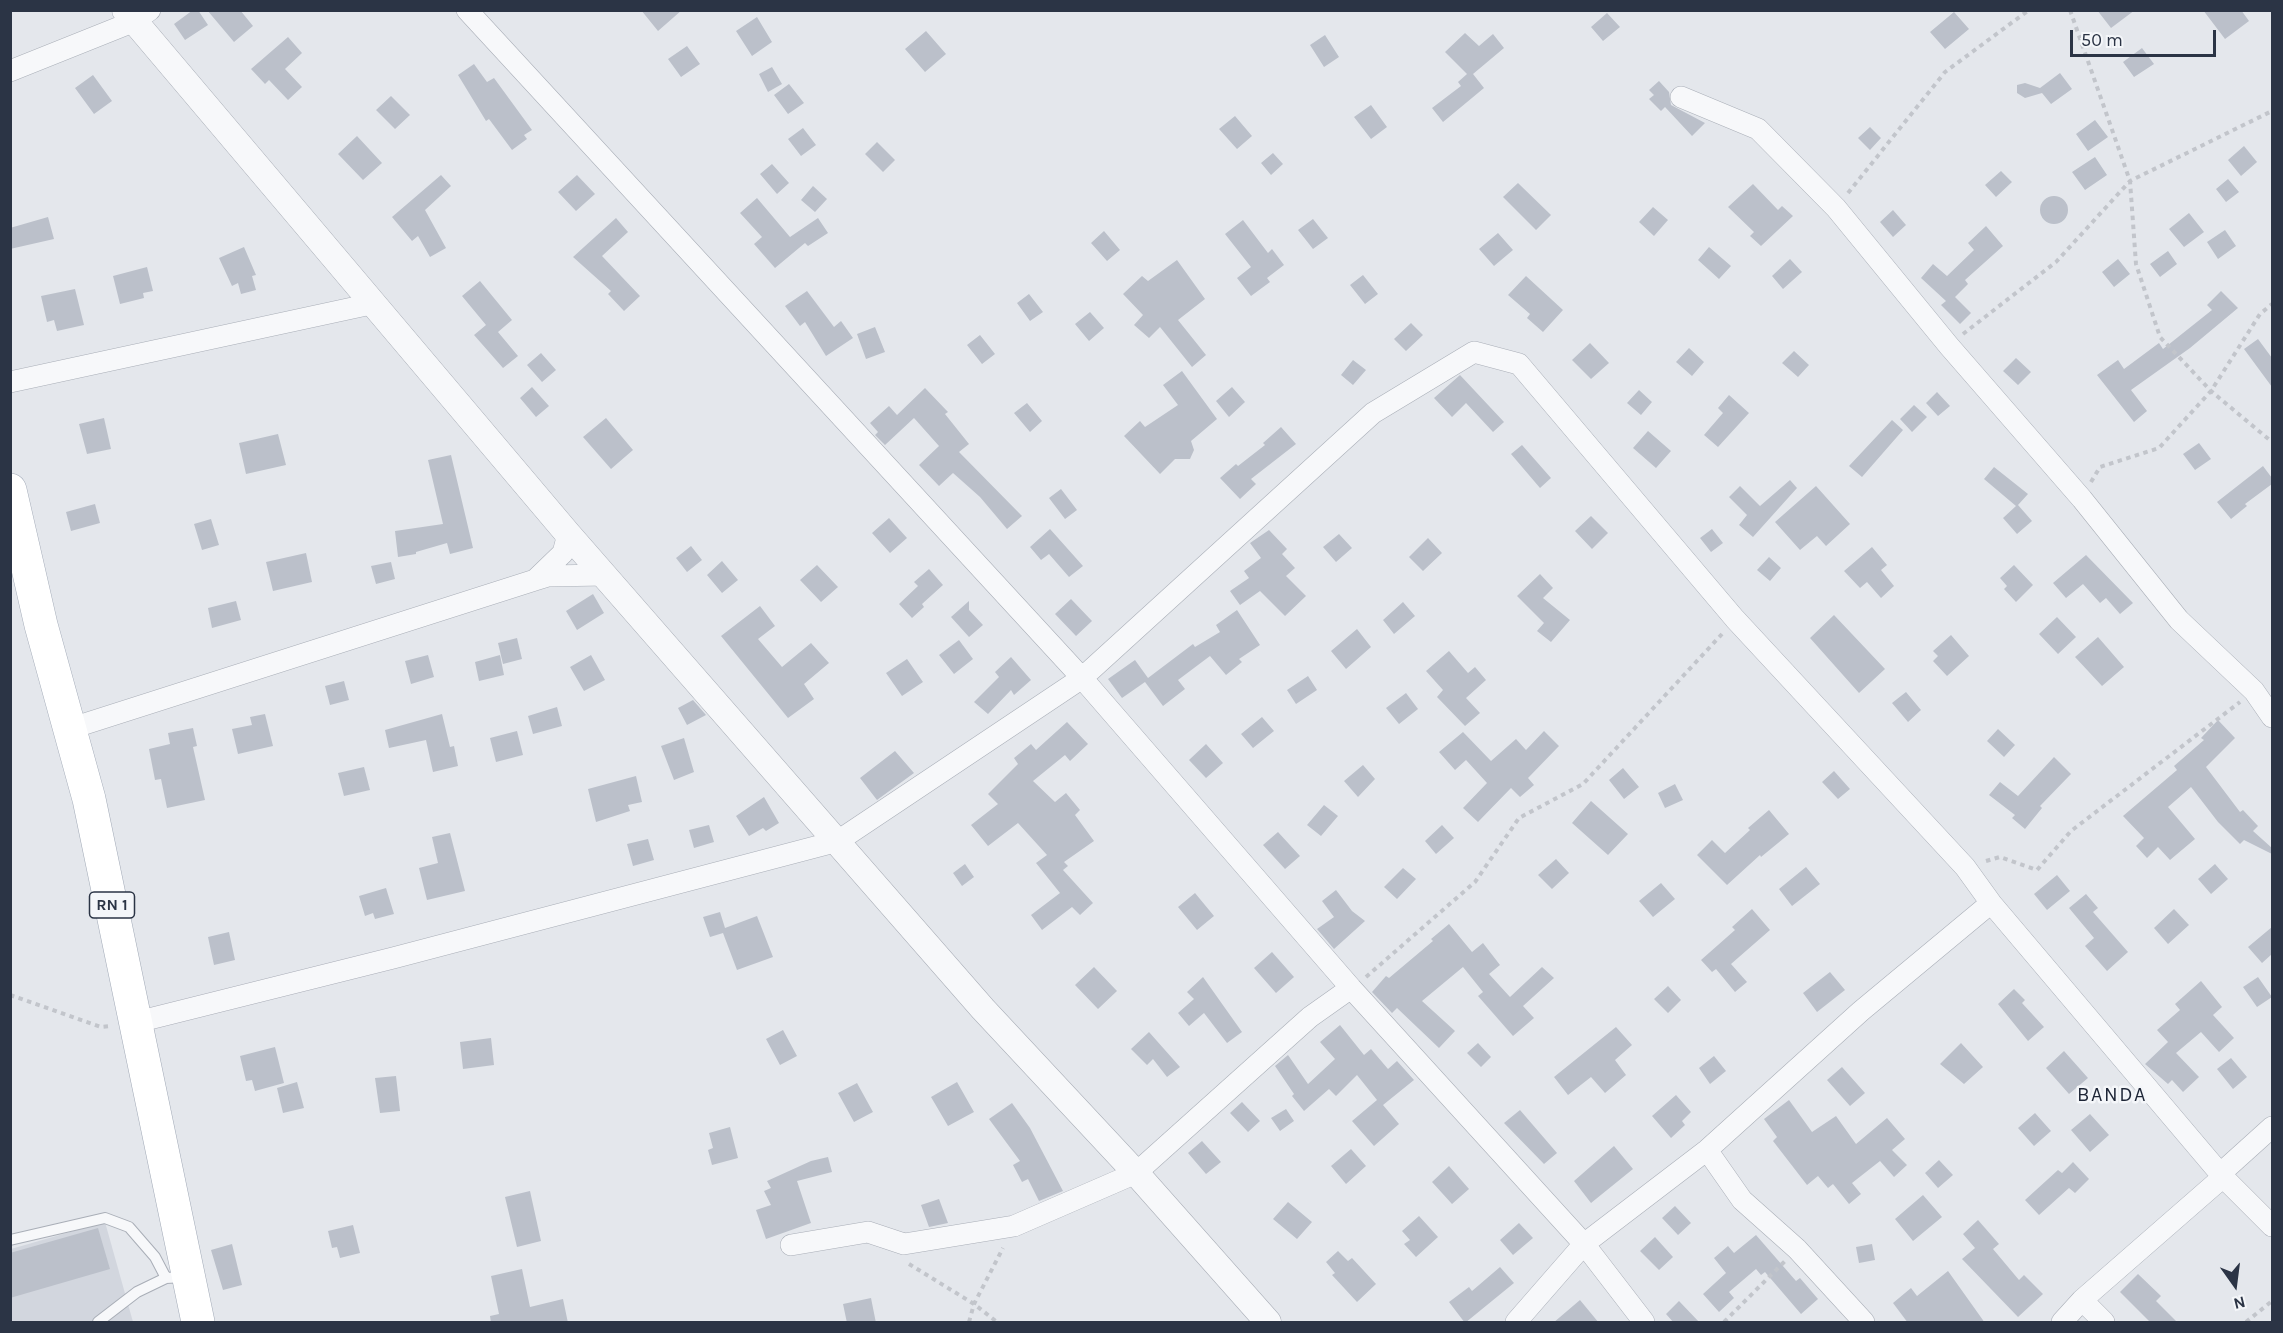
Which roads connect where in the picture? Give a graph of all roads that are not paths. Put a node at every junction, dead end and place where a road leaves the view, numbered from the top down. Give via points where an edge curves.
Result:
1 (467, 10) edge
2 (136, 14) edge
3 (10, 71) edge
4 (1681, 97) dead end
5 (371, 304) junction
6 (10, 382) edge
7 (10, 490) edge
8 (568, 534) junction
9 (604, 575) junction
10 (535, 580) junction
11 (1082, 678) junction
12 (2272, 717) edge
13 (72, 728) junction
14 (838, 841) junction
15 (1991, 903) junction
16 (1351, 988) junction
17 (137, 1022) junction
18 (2272, 1126) edge
19 (1707, 1150) junction
20 (1136, 1173) junction
21 (2222, 1175) junction
22 (2272, 1226) edge
23 (10, 1240) edge
24 (1584, 1244) junction
25 (791, 1245) dead end
26 (177, 1278) junction
27 (2082, 1300) junction
28 (98, 1323) edge
29 (198, 1323) edge
30 (1268, 1323) edge
31 (1516, 1323) edge
32 (1644, 1323) edge
33 (1864, 1323) edge
34 (2061, 1323) edge
35 (2104, 1323) edge

1 - 11 street
2 - 3 street
2 - 5 street
4 - 12 street via 1758,129 1836,208 2179,620 2254,691
5 - 6 street
5 - 8 street
7 - 13 main road, RN 1 via 41,625
8 - 9 street
8 - 10 street via 564,553
9 - 10 street
9 - 14 street
10 - 13 street
11 - 14 street
11 - 15 street via 1373,414 1474,352 1519,364 1735,620 1965,867
11 - 16 street
13 - 17 main road, RN 1
14 - 17 street
14 - 20 street via 983,1009
15 - 19 street via 1861,1011
15 - 21 street
16 - 20 street via 1310,1017
16 - 24 street
17 - 26 main road, RN 1
18 - 21 street
19 - 24 street
19 - 33 street via 1742,1200 1797,1249
20 - 25 street via 1014,1226 903,1244 868,1232
20 - 30 street
21 - 22 street
21 - 27 street
23 - 26 lane via 111,1219 129,1227
24 - 31 street
24 - 32 street
26 - 28 lane via 137,1293
26 - 29 main road, RN 1
27 - 34 street
27 - 35 street

